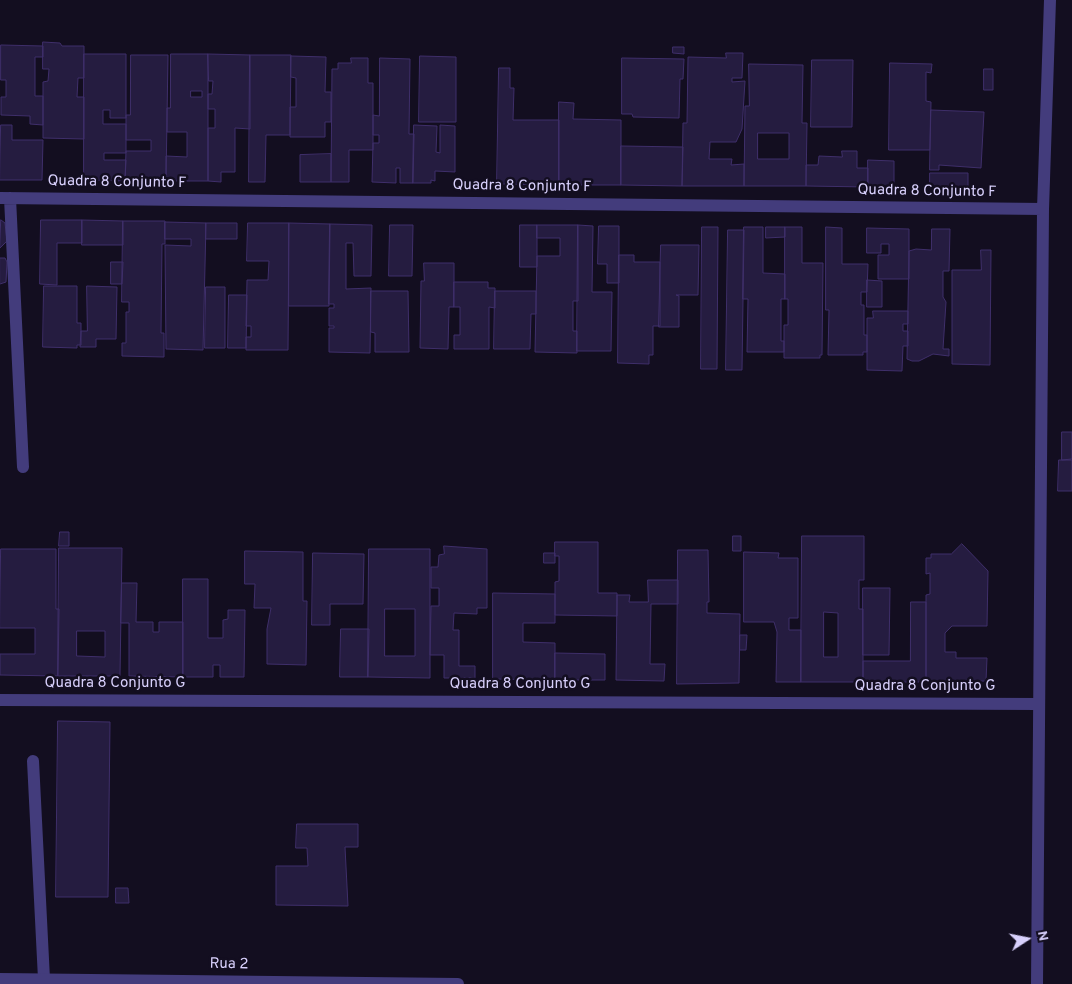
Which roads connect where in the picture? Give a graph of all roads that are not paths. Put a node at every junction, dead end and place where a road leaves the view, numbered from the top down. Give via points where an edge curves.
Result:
1 (1050, 0) edge
2 (5, 198) edge
3 (1043, 209) junction
4 (23, 467) dead end
5 (0, 700) edge
6 (1039, 704) junction
7 (33, 761) dead end
8 (0, 979) edge
9 (44, 979) junction
10 (458, 984) edge
11 (1037, 984) edge

1 - 3 street
2 - 3 street, Quadra 8 Conjunto F
2 - 4 street
3 - 6 street
5 - 6 street, Quadra 8 Conjunto G
6 - 11 street
7 - 9 street
8 - 9 street, Rua 2
9 - 10 street, Rua 2

